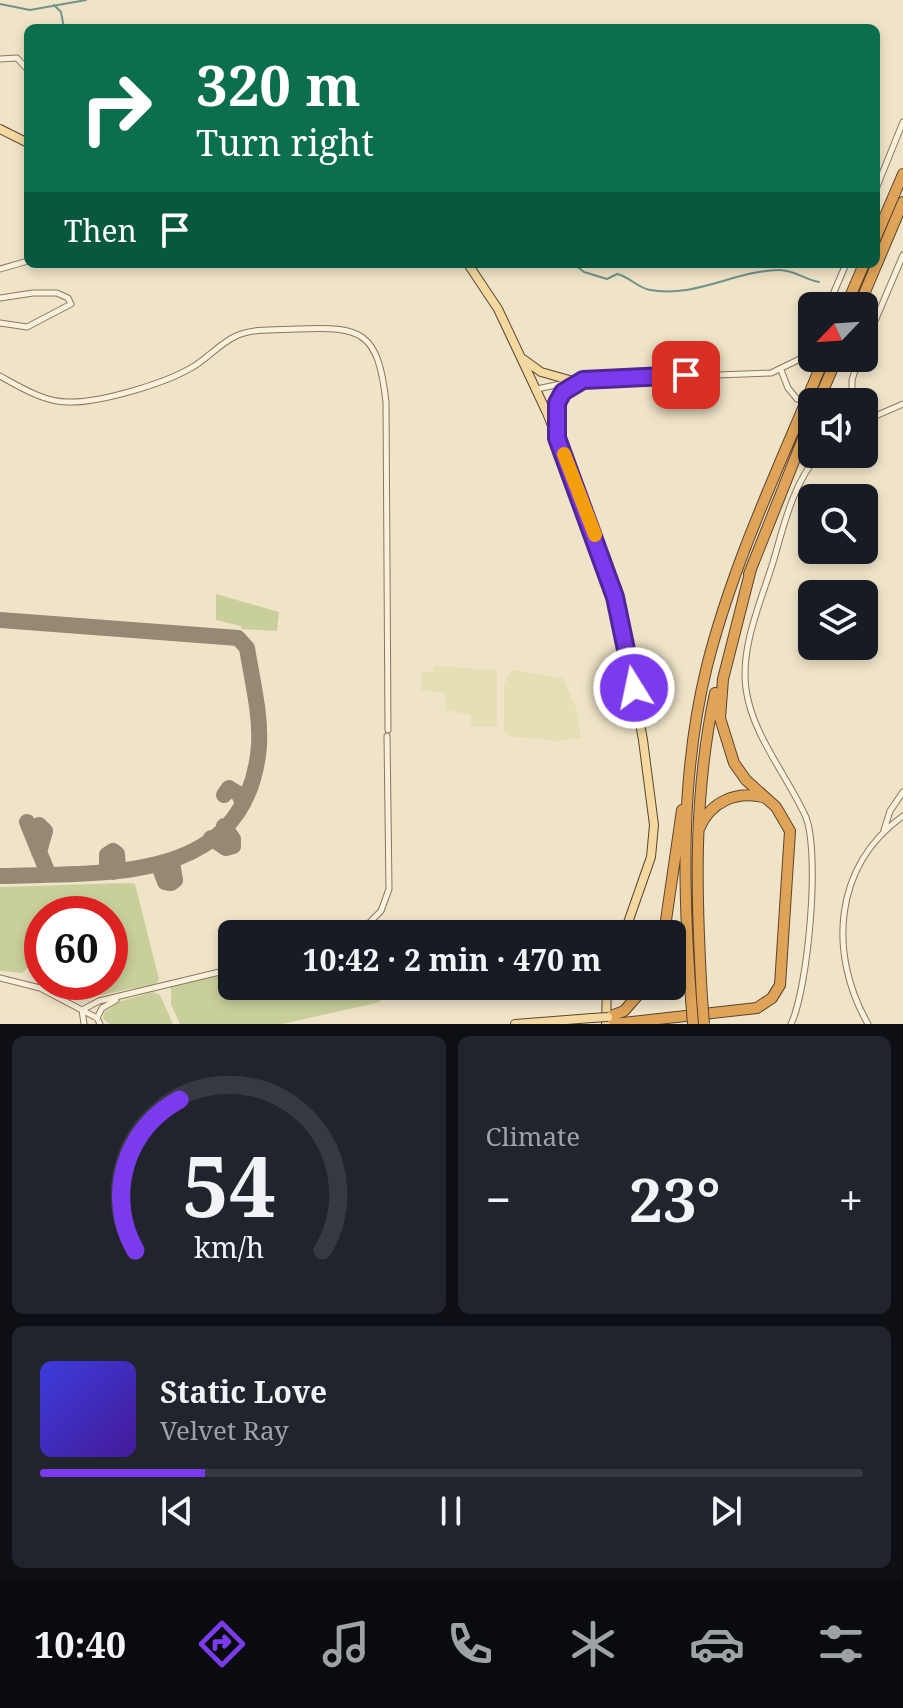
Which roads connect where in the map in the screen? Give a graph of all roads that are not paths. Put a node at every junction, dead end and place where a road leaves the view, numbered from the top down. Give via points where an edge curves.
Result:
1 (0, 59) edge
2 (24, 66) edge
3 (903, 122) edge
4 (0, 129) edge
5 (24, 141) edge
6 (903, 174) edge
7 (880, 179) edge
8 (903, 202) edge
9 (880, 228) edge
10 (903, 255) edge
11 (880, 256) edge
12 (24, 262) edge
13 (471, 268) edge
14 (844, 268) edge
15 (862, 268) edge
16 (875, 268) edge
17 (0, 269) edge
18 (834, 292) edge
19 (852, 292) edge
20 (865, 292) edge
21 (0, 298) edge
22 (878, 314) edge
23 (0, 323) edge
24 (522, 358) junction
25 (798, 360) edge
26 (781, 370) junction
27 (818, 372) edge
28 (0, 376) edge
29 (583, 380) junction
30 (573, 381) junction
31 (536, 389) junction
32 (797, 399) tunnel mouth
33 (903, 404) edge
34 (878, 414) edge
35 (557, 438) junction
36 (798, 451) edge
37 (809, 468) edge
38 (751, 569) junction
39 (689, 773) junction
40 (903, 792) edge
41 (765, 798) junction
42 (903, 816) edge
43 (883, 831) junction
44 (697, 836) junction
45 (372, 920) edge
46 (629, 920) edge
47 (666, 920) edge
48 (218, 972) edge
49 (0, 978) edge
50 (128, 994) edge
51 (696, 999) junction
52 (105, 1000) edge
53 (116, 1000) edge
54 (632, 1000) edge
55 (82, 1010) junction
56 (613, 1019) edge
57 (98, 1021) edge
58 (84, 1024) edge
59 (515, 1024) edge
60 (693, 1024) edge
61 (704, 1024) edge
62 (791, 1024) edge
63 (868, 1024) edge

1 - 2 street via 17,58
3 - 7 street
4 - 5 main road
6 - 9 highway
8 - 11 highway
10 - 22 street
12 - 17 street
13 - 24 main road
14 - 18 street
15 - 19 highway
16 - 20 highway
21 - 23 street via 57,293 71,304 27,327
24 - 30 main road via 541,372
24 - 31 main road
25 - 26 street
26 - 29 street
26 - 32 street
27 - 39 highway via 718,625
28 - 45 street via 22,389 66,402 176,375 236,336 252,332 338,327 367,338 379,357 386,402 389,889
29 - 30 street
29 - 35 main road via 559,397
30 - 31 street
31 - 35 main road
33 - 34 street
35 - 46 main road via 621,619 652,795 653,847
36 - 38 highway
37 - 62 street via 786,517 745,670 754,718 811,836 807,951
38 - 41 highway via 723,679 720,718 734,763
38 - 44 highway via 712,707
39 - 47 highway
39 - 51 highway via 685,870
40 - 43 street
41 - 44 highway via 750,794 725,800 706,816
41 - 56 highway via 786,818 790,831 780,985 772,998 757,1008
42 - 43 street
43 - 63 street via 851,878 844,914 848,985
44 - 51 highway
48 - 50 street
49 - 55 street via 31,985
51 - 60 highway, bridge
51 - 61 highway, bridge
52 - 55 street
53 - 57 street via 105,1006
54 - 56 highway
55 - 57 street
55 - 58 street
56 - 59 main road, bridge

